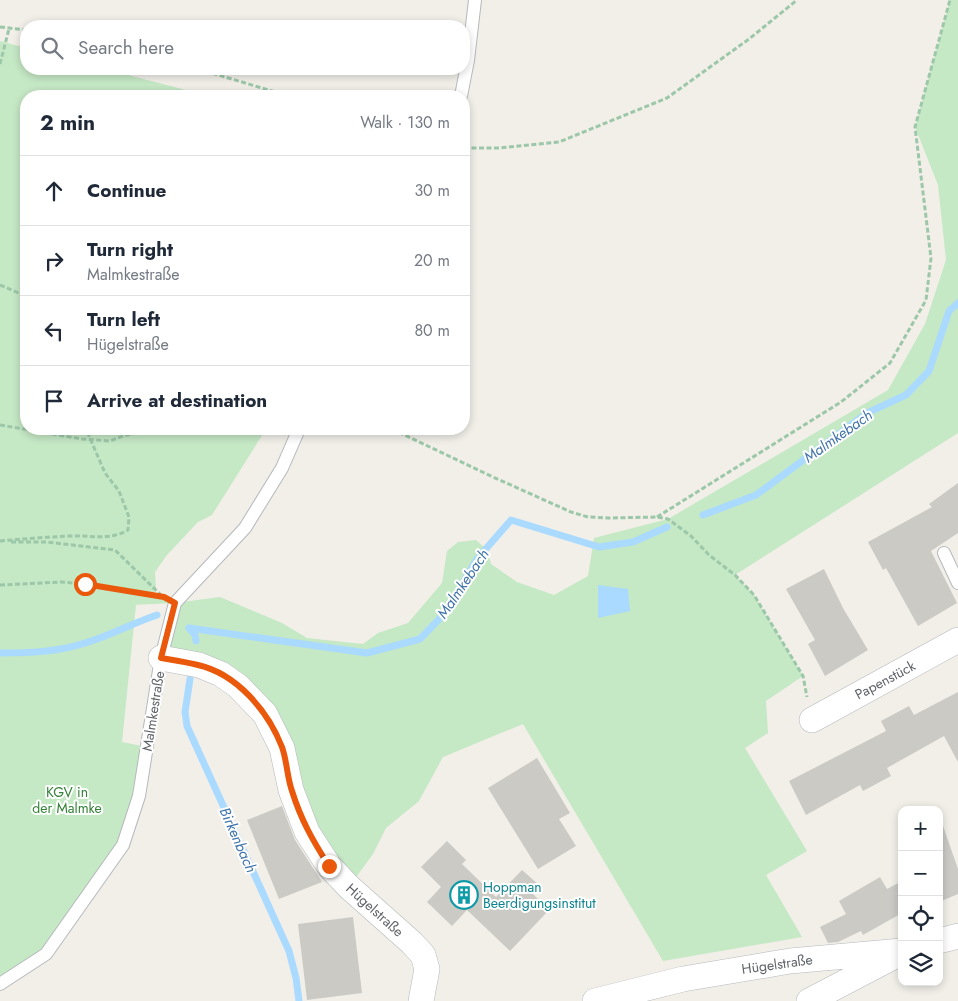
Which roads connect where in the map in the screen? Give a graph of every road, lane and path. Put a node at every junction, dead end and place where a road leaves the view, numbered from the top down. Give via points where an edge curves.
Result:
1 (475, 0) edge
2 (797, 0) edge
3 (950, 0) edge
4 (0, 28) edge
5 (9, 29) junction
6 (20, 30) edge
7 (470, 43) edge
8 (0, 64) edge
9 (218, 75) edge
10 (465, 75) edge
11 (269, 90) edge
12 (462, 90) edge
13 (470, 148) edge
14 (0, 285) edge
15 (20, 293) edge
16 (0, 425) edge
17 (20, 428) edge
18 (61, 435) edge
19 (89, 435) edge
20 (127, 435) edge
21 (296, 435) edge
22 (405, 435) edge
23 (92, 440) junction
24 (657, 517) junction
25 (0, 541) edge
26 (944, 553) dead end
27 (958, 583) edge
28 (0, 585) edge
29 (958, 640) edge
30 (161, 658) junction
31 (812, 720) joint
32 (958, 936) edge
33 (943, 940) edge
34 (898, 952) edge
35 (898, 954) edge
36 (0, 984) edge
37 (421, 1001) edge
38 (595, 1001) edge
39 (809, 1001) edge

1 - 7 lane
2 - 13 path via 667,98 559,142
3 - 24 path via 914,127 931,258 926,300 890,363 841,402
4 - 5 path
5 - 6 path
5 - 8 path
9 - 11 path
10 - 12 lane
14 - 15 path
16 - 17 path
18 - 23 path
19 - 23 path
20 - 23 path via 110,441
21 - 30 lane, Malmkestraße via 282,468 246,528 175,603
22 - 24 path via 571,512 588,517
23 - 25 path via 105,473 119,491 130,517 128,530 94,538 74,536
24 - 31 path via 668,519 691,536 754,595 803,676
25 - 28 path via 47,542 115,550 164,597 62,582
26 - 27 lane
29 - 31 street, Papenstück
30 - 36 lane, Malmkestraße via 139,796 123,845 46,954
30 - 37 street, Hügelstraße via 199,665 221,674 238,686 265,714 282,748 291,790 307,832 329,866 423,955 426,969
32 - 33 street
34 - 38 street, Hügelstraße via 790,961 683,979
35 - 39 street, Hügelstraße

